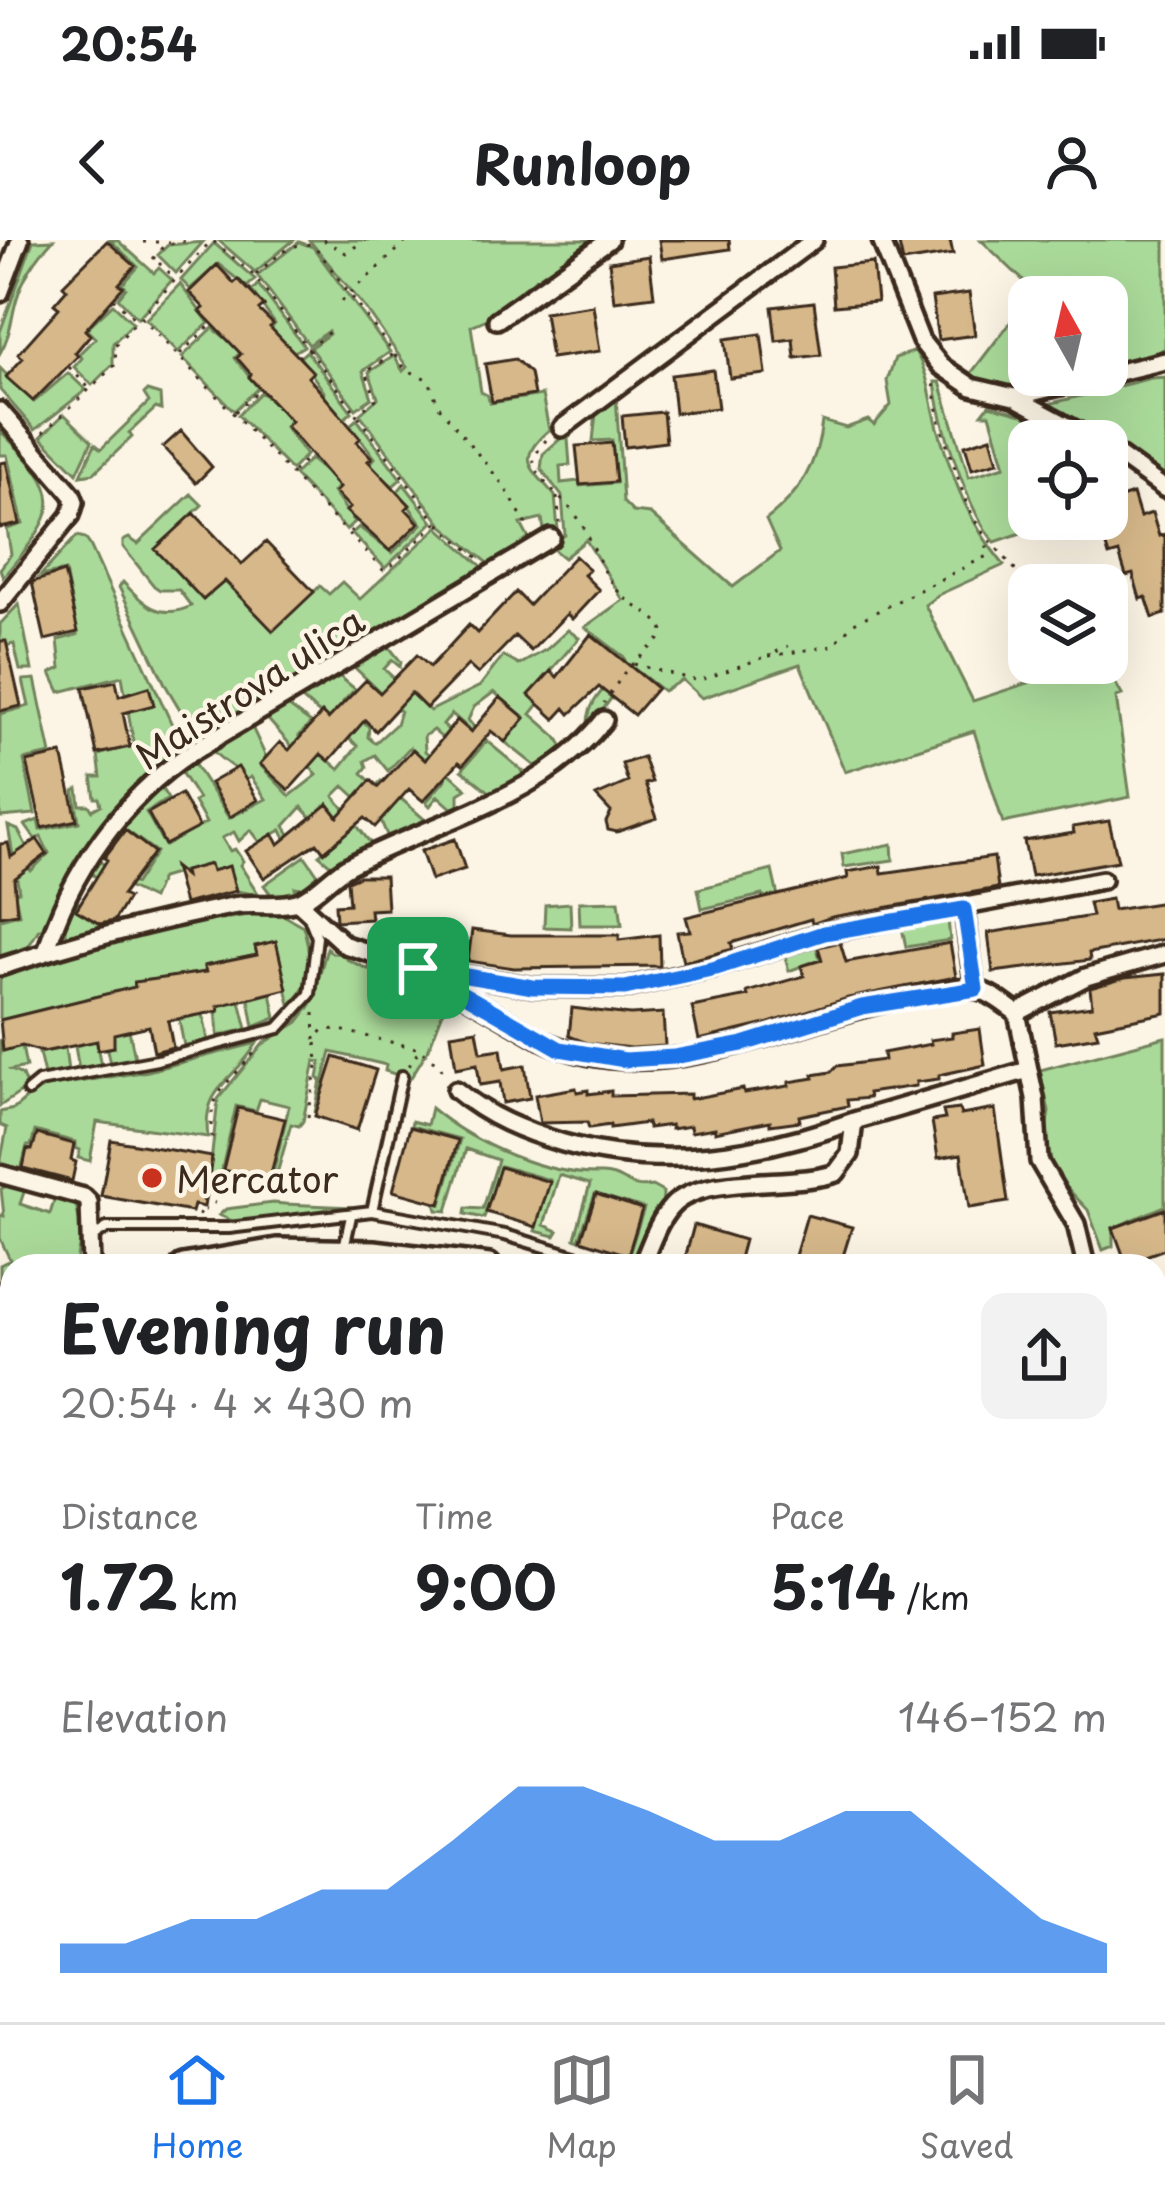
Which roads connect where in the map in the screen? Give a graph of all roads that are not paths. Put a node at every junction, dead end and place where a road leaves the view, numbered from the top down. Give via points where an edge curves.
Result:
1 (20, 240) edge
2 (609, 240) edge
3 (814, 240) edge
4 (881, 240) edge
5 (0, 293) edge
6 (497, 320) dead end
7 (1165, 361) edge
8 (1014, 397) junction
9 (0, 411) edge
10 (1057, 420) edge
11 (562, 428) road end
12 (1128, 462) edge
13 (1165, 489) edge
14 (528, 527) road end
15 (551, 538) road end
16 (535, 547) junction
17 (0, 603) edge
18 (604, 720) road end
19 (1102, 880) dead end
20 (298, 902) junction
21 (964, 909) junction
22 (46, 952) junction
23 (1165, 954) edge
24 (0, 967) edge
25 (418, 968) junction
26 (976, 989) junction
27 (1017, 1013) junction
28 (1028, 1070) junction
29 (402, 1076) road end
30 (28, 1090) dead end
31 (456, 1090) road end
32 (854, 1121) junction
33 (0, 1174) edge
34 (372, 1211) junction
35 (351, 1216) junction
36 (90, 1239) junction
37 (91, 1254) edge
38 (254, 1254) edge
39 (309, 1254) edge
40 (342, 1254) edge
41 (569, 1254) edge
42 (647, 1254) edge
43 (1083, 1254) edge

1 - 5 street
2 - 6 street
3 - 11 street
4 - 8 street via 921,341 941,366 972,387
7 - 8 street
8 - 10 street
9 - 17 street via 75,502
12 - 13 street
14 - 16 street
15 - 16 street, Maistrova ulica
16 - 22 street, Maistrova ulica via 145,787 76,880
18 - 20 street via 575,754 535,778 347,867
19 - 21 street
20 - 22 street via 238,904
20 - 25 street via 345,945
20 - 30 lane via 317,938 310,994 279,1028
21 - 25 street via 824,933 625,988 533,987
21 - 26 street
22 - 24 street
23 - 27 street via 1086,977
25 - 26 street via 560,1049 625,1060 743,1044 878,1004
26 - 27 street
27 - 28 street
28 - 32 street
28 - 43 street via 1040,1161 1076,1224
29 - 34 lane
31 - 32 street via 529,1133 645,1159 772,1147
32 - 42 street via 850,1154 836,1173 677,1201
33 - 36 street via 84,1197 92,1210
34 - 35 lane
34 - 41 lane
35 - 36 lane via 213,1229 107,1228
35 - 40 lane
36 - 37 street
38 - 39 main road

